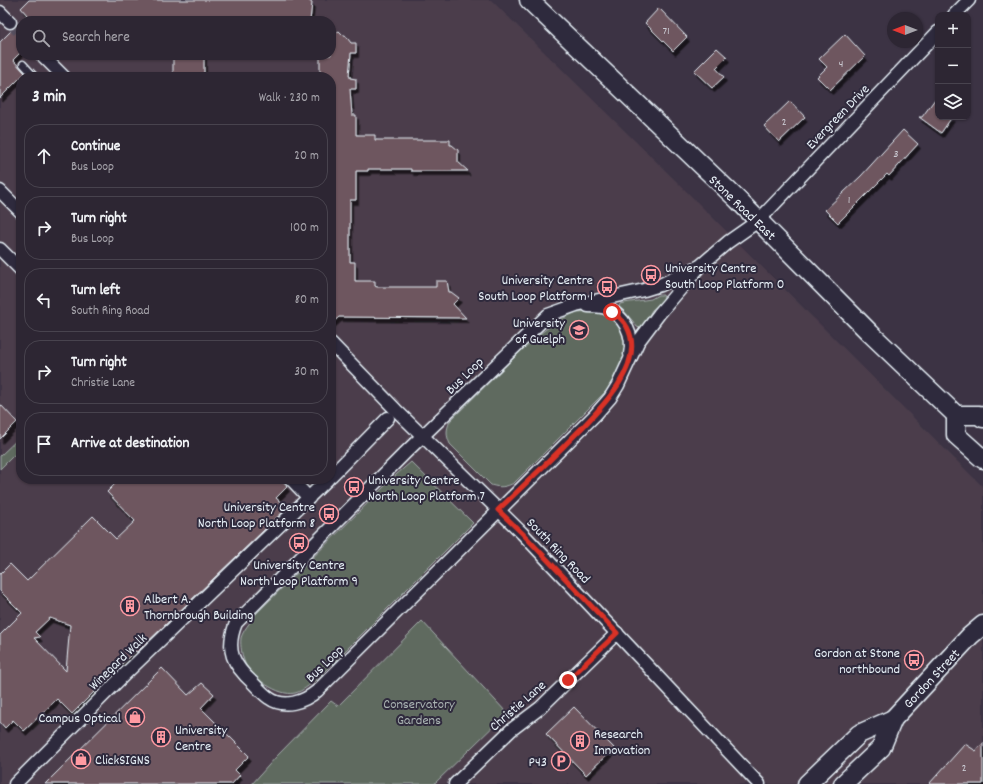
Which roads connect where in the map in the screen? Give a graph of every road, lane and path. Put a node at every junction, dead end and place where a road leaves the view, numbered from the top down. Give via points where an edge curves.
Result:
1 (529, 0) edge
2 (969, 0) edge
3 (0, 12) edge
4 (957, 12) edge
5 (10, 22) tunnel mouth
6 (935, 35) edge
7 (47, 60) edge
8 (23, 64) dead end
9 (30, 72) edge
10 (59, 72) edge
11 (0, 191) edge
12 (16, 207) edge
13 (758, 221) junction
14 (0, 249) edge
15 (16, 265) edge
16 (700, 266) junction
17 (576, 305) junction
18 (336, 349) edge
19 (625, 373) junction
20 (956, 415) junction
21 (388, 418) dead end
22 (983, 418) edge
23 (422, 436) junction
24 (983, 459) edge
25 (336, 471) edge
26 (296, 484) edge
27 (323, 484) edge
28 (309, 498) junction
29 (498, 510) junction
30 (983, 614) edge
31 (976, 631) edge
32 (617, 633) junction
33 (893, 719) junction
34 (15, 784) edge
35 (455, 784) edge
36 (759, 784) edge
37 (807, 784) edge
38 (843, 784) edge

1 - 13 main road, Stone Road East
2 - 4 street
3 - 5 street
6 - 13 street, Evergreen Drive
7 - 10 street
8 - 9 lane
11 - 12 street
13 - 16 street, Bus Loop
13 - 20 main road, Stone Road East
14 - 15 street
16 - 17 street, Bus Loop via 660,285
16 - 19 street, Bus Loop via 638,342
17 - 19 street, Bus Loop via 601,306 627,326 632,344
17 - 23 street, Bus Loop via 548,315
18 - 23 street, South Ring Road
19 - 29 street, Bus Loop via 610,398 595,415
20 - 22 main road via 979,415
20 - 24 main road via 956,434
21 - 25 street
23 - 29 street, South Ring Road
23 - 29 street, Bus Loop via 236,623 231,639 232,653 243,674 275,702 289,704 311,697
26 - 28 street
27 - 28 street, Winegard Walk
28 - 34 street, Winegard Walk via 124,675
29 - 32 street, South Ring Road
30 - 31 main road, Gordon Street
31 - 33 main road, Gordon Street
32 - 35 street, Christie Lane via 540,708 511,730
32 - 36 street, South Ring Road
33 - 37 main road, Gordon Street via 859,734
33 - 38 main road, Gordon Street via 881,748

